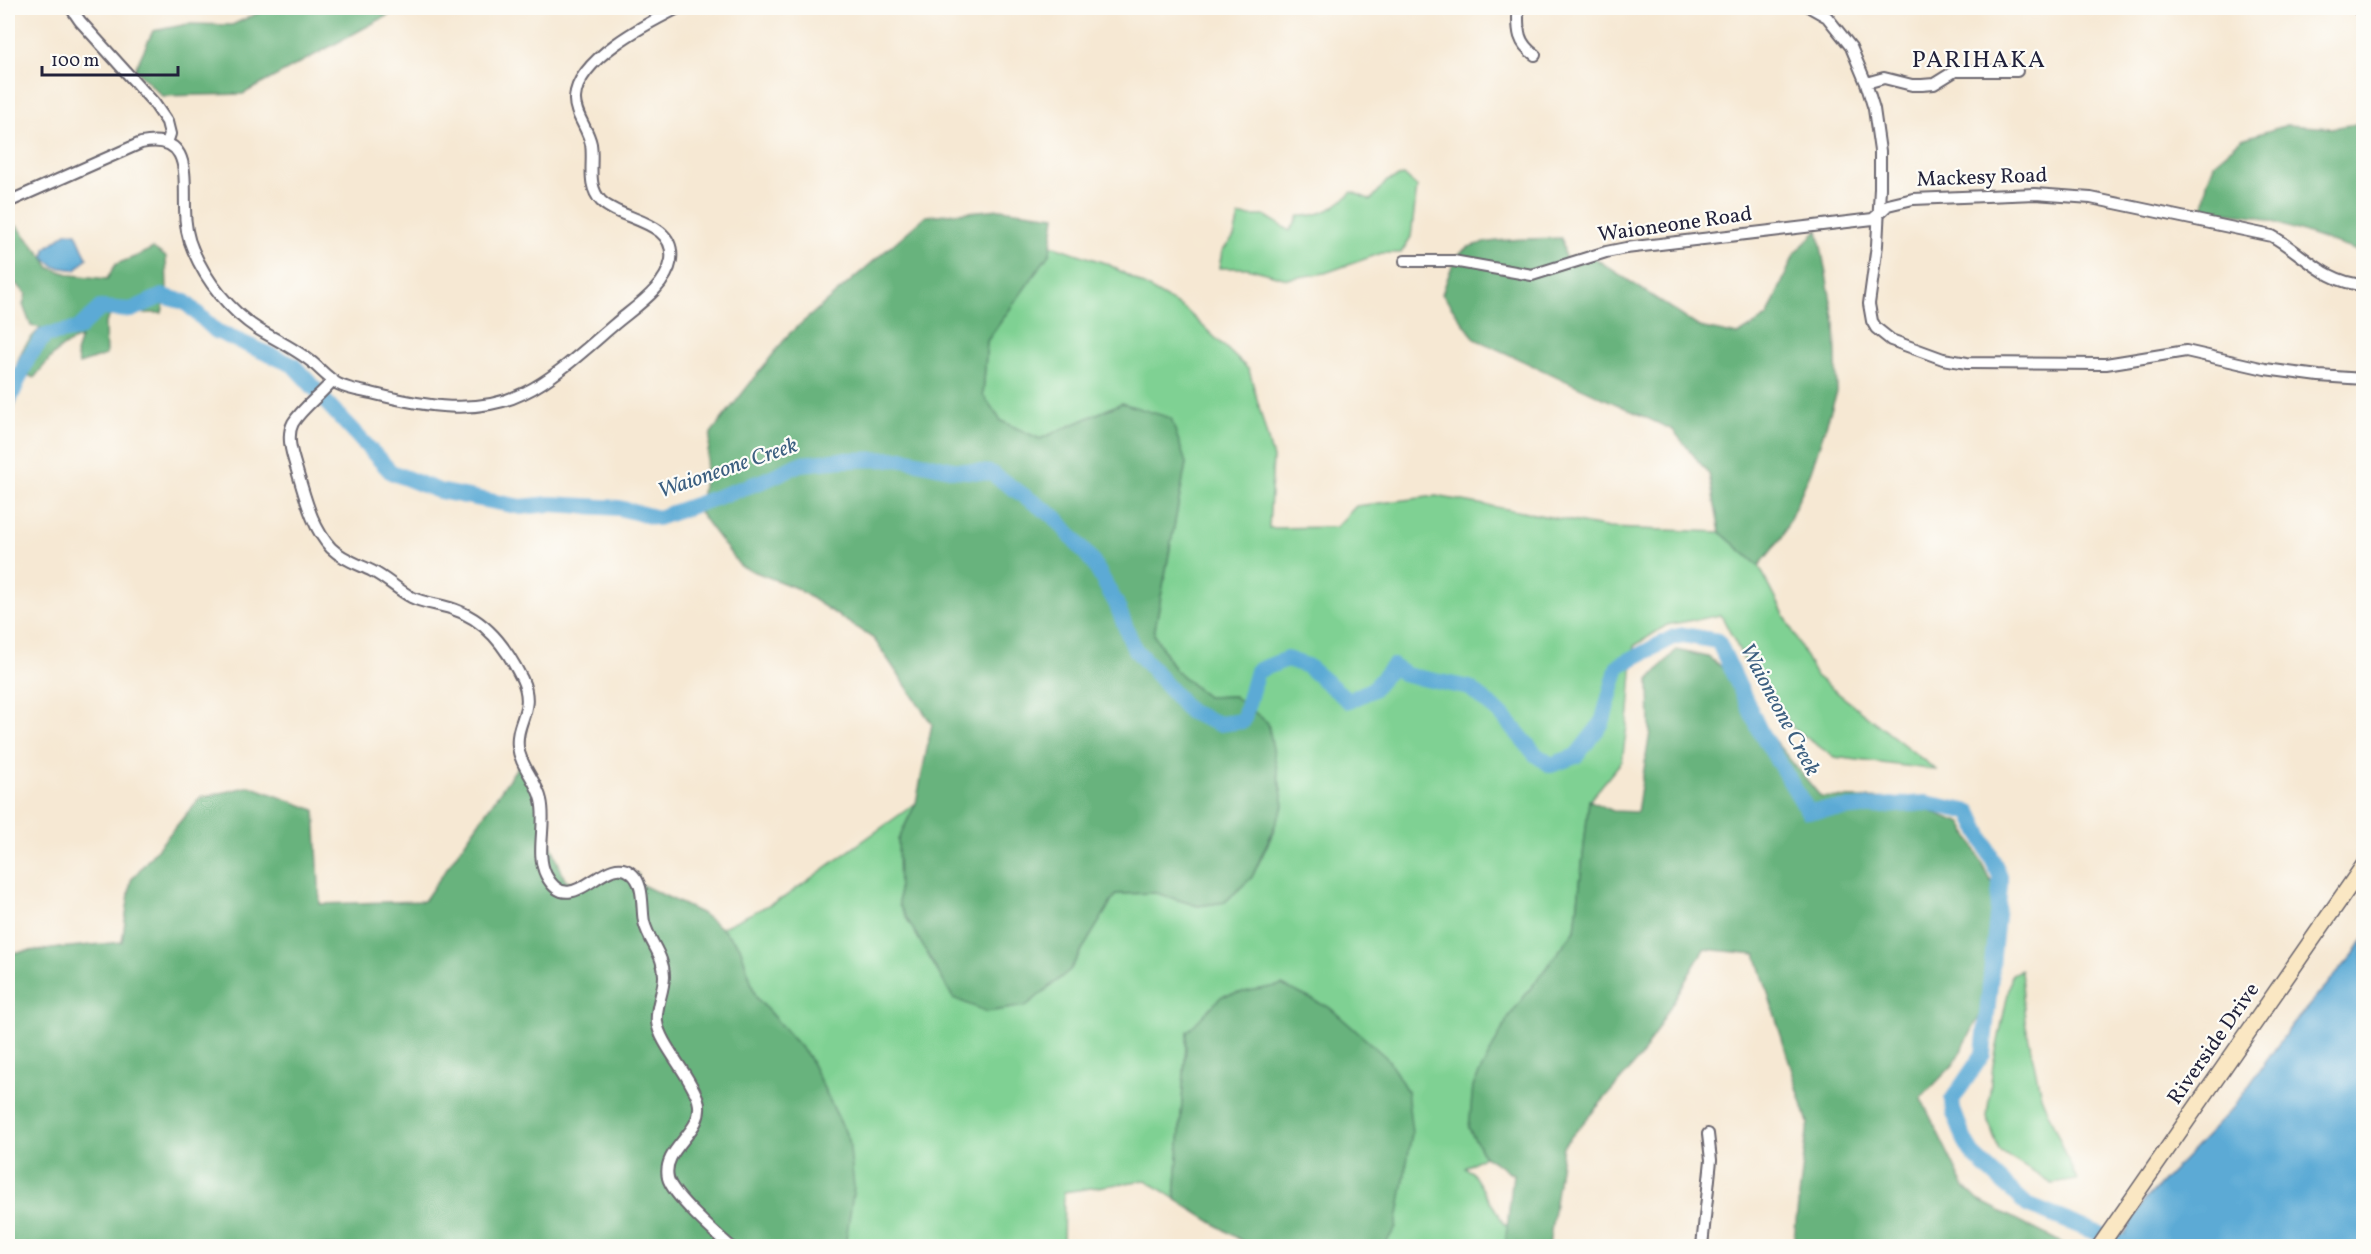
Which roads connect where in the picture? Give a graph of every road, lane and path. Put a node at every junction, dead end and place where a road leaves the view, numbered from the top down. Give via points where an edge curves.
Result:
1 (71, 8) edge
2 (678, 8) edge
3 (1518, 8) edge
4 (1811, 8) edge
5 (2357, 8) edge
6 (2364, 14) edge
7 (1535, 55) dead end
8 (2017, 70) dead end
9 (1866, 83) junction
10 (167, 143) junction
11 (8, 202) edge
12 (1880, 213) junction
13 (1405, 261) dead end
14 (2364, 285) edge
15 (2364, 379) edge
16 (333, 380) junction
17 (2364, 865) edge
18 (1708, 1134) dead end
19 (730, 1246) edge
20 (1702, 1246) edge
21 (2100, 1246) edge

1 - 10 street via 154,103 167,122
2 - 16 street via 647,24 602,56 582,78 575,98 590,141 596,195 605,205 654,227 668,243 670,262 656,288 560,369 513,398 445,407 351,389
3 - 7 street via 1520,41
4 - 9 street via 1827,17 1844,37
5 - 6 street
8 - 9 street via 1955,72 1934,84 1912,85 1884,78
9 - 12 street via 1880,151
10 - 11 street via 141,143
10 - 16 street via 182,160 187,235 211,282 238,315 298,352
12 - 13 street, Waioneone Road via 1873,219 1626,248 1532,275 1454,261
12 - 14 street, Mackesy Road via 1888,205 1928,197 2035,194 2091,198 2271,236 2328,276
12 - 15 street via 1869,296 1872,321 1891,340 1936,357 1978,364 2106,364 2186,351 2265,369
16 - 19 street via 291,429 291,450 314,521 334,551 410,596 472,618 503,646 527,694 518,749 541,799 542,862 545,874 555,886 576,891 615,869 627,870 637,879 644,920 663,966 657,1013 659,1030 699,1105 695,1126 671,1158 669,1181
17 - 21 main road, Riverside Drive
18 - 20 street via 1711,1160

